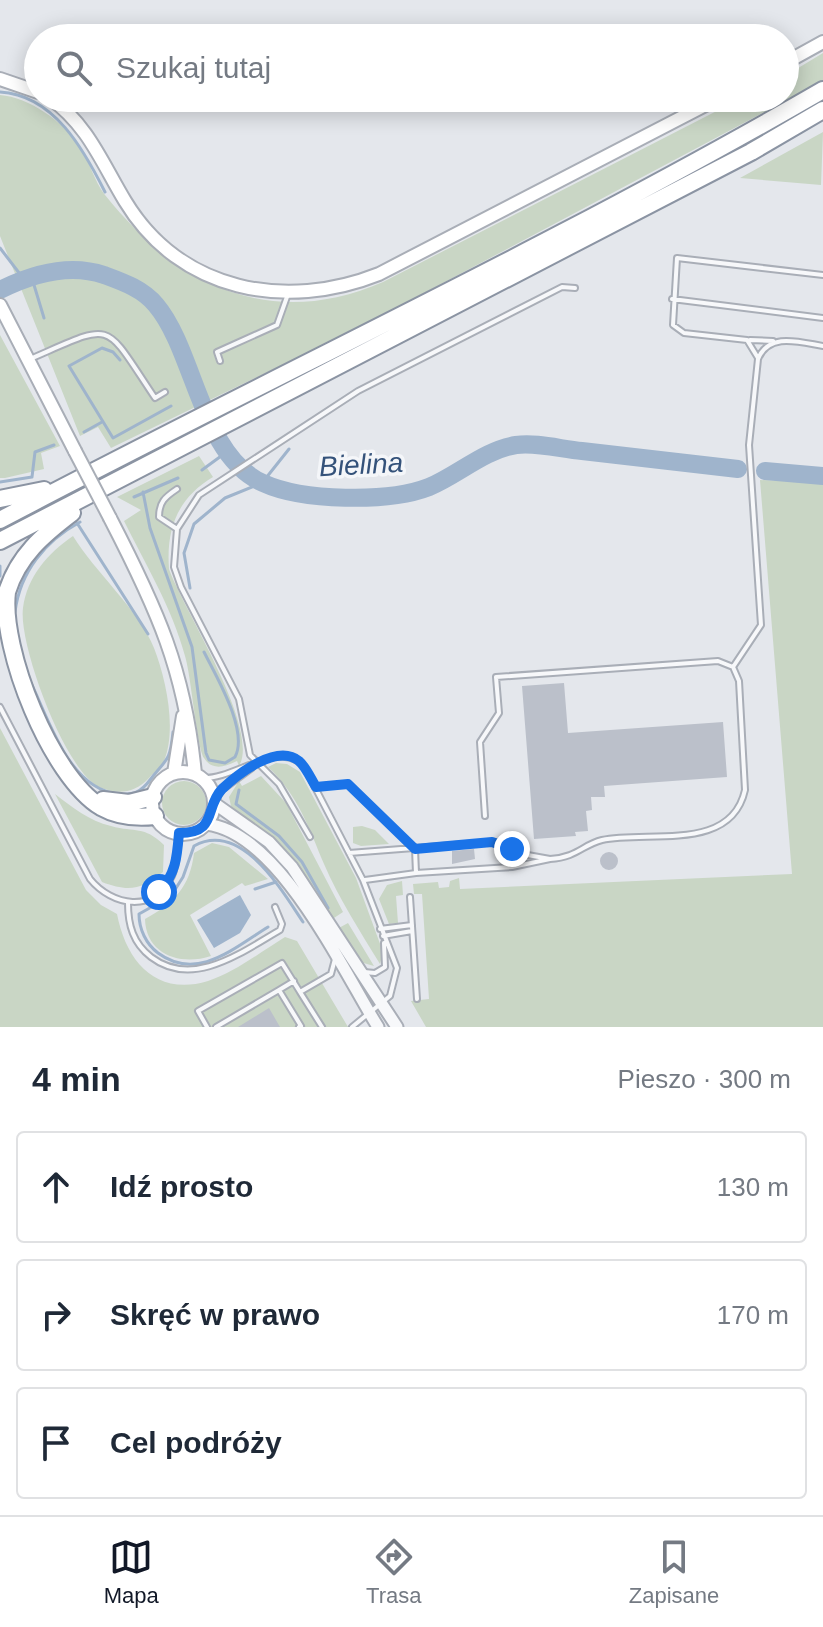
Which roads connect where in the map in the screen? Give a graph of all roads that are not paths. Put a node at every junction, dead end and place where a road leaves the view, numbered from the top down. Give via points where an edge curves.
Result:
1 (823, 42) edge
2 (799, 55) edge
3 (0, 81) edge
4 (24, 87) edge
5 (823, 90) edge
6 (799, 104) edge
7 (823, 110) edge
8 (65, 112) edge
9 (692, 112) edge
10 (785, 112) edge
11 (823, 275) edge
12 (575, 288) dead end
13 (288, 294) junction
14 (672, 299) junction
15 (0, 306) edge
16 (823, 318) edge
17 (747, 340) junction
18 (777, 341) junction
19 (823, 346) edge
20 (758, 359) junction
21 (28, 360) junction
22 (220, 361) dead end
23 (165, 392) dead end
24 (225, 416) junction
25 (91, 473) junction
26 (100, 489) junction
27 (177, 489) dead end
28 (0, 499) edge
29 (0, 520) edge
30 (177, 529) junction
31 (0, 541) edge
32 (0, 661) edge
33 (733, 667) junction
34 (21, 690) junction
35 (0, 707) edge
36 (184, 709) junction
37 (257, 764) junction
38 (174, 773) junction
39 (198, 776) junction
40 (316, 787) junction
41 (83, 793) junction
42 (153, 797) junction
43 (214, 803) junction
44 (155, 816) junction
45 (485, 816) dead end
46 (206, 824) junction
47 (179, 833) junction
48 (310, 837) dead end
49 (415, 849) junction
50 (349, 853) junction
51 (550, 859) junction
52 (416, 873) junction
53 (363, 880) junction
54 (410, 897) dead end
55 (128, 903) junction
56 (275, 907) dead end
57 (412, 928) junction
58 (380, 929) junction
59 (383, 936) junction
60 (335, 957) junction
61 (359, 971) junction
62 (294, 981) junction
63 (279, 990) junction
64 (300, 992) junction
65 (392, 993) junction
66 (359, 995) junction
67 (417, 999) dead end
68 (382, 1003) junction
69 (370, 1013) junction
70 (359, 1023) junction
71 (207, 1027) edge
72 (216, 1027) edge
73 (299, 1027) edge
74 (322, 1027) edge
75 (352, 1027) edge
76 (376, 1027) edge
77 (397, 1027) edge

1 - 2 main road
3 - 4 main road
5 - 6 highway
7 - 24 highway via 751,152
8 - 13 main road via 83,128 126,202 157,241 226,282
9 - 13 main road via 379,274 329,290
10 - 24 highway
11 - 14 lane via 677,258
12 - 30 lane via 562,287 358,391 199,495
13 - 22 lane via 277,325 217,352
14 - 16 lane
14 - 17 lane via 670,316 677,329
15 - 21 main road
17 - 18 lane
17 - 20 lane
18 - 19 lane
18 - 20 lane
20 - 33 lane via 749,445 761,625
21 - 23 lane via 101,332 118,342 155,398
21 - 36 main road, bridge via 164,627
24 - 25 highway via 196,421
24 - 26 highway via 204,436
25 - 28 highway
25 - 29 highway
26 - 31 highway
26 - 34 highway via 42,534 17,566 6,593 3,631
27 - 30 lane via 165,496 159,517
30 - 37 lane via 177,577 239,699 250,755
32 - 34 highway
33 - 45 lane via 718,661 496,677 499,713 480,742
33 - 51 lane via 739,681 745,790 721,826 704,833 605,840 570,857
34 - 41 highway via 63,771
35 - 55 lane via 90,879 102,893
36 - 38 main road
36 - 39 main road
37 - 39 lane
37 - 40 lane via 292,757
37 - 43 lane via 222,790
37 - 48 lane via 279,784
38 - 39 main road
38 - 42 main road via 160,782
39 - 43 main road via 213,793
40 - 49 lane via 348,784
40 - 50 lane
41 - 42 highway via 121,803
41 - 44 highway via 110,811
42 - 44 main road
43 - 46 main road
43 - 61 street via 269,842 292,867
44 - 47 main road
46 - 47 main road
46 - 60 street via 233,831 262,854
47 - 55 lane via 171,879 159,892
49 - 50 lane
49 - 51 lane via 492,842
49 - 52 lane
50 - 53 lane
51 - 52 lane via 512,867
52 - 53 lane
53 - 58 lane
54 - 57 lane
55 - 56 lane via 134,938 160,964 177,971 215,965 280,930
57 - 58 lane
57 - 59 lane
57 - 67 lane
58 - 59 lane
59 - 61 lane via 385,967 375,973
59 - 65 lane via 397,968
60 - 64 lane via 333,972
60 - 66 street
61 - 68 street
62 - 63 lane
62 - 64 lane
62 - 71 lane via 282,963 198,1011
63 - 72 lane
63 - 73 lane
64 - 74 lane
65 - 68 lane
65 - 77 lane
66 - 68 lane
66 - 69 street
68 - 69 lane
68 - 77 street
69 - 70 lane
69 - 76 street
70 - 75 lane
70 - 76 lane

